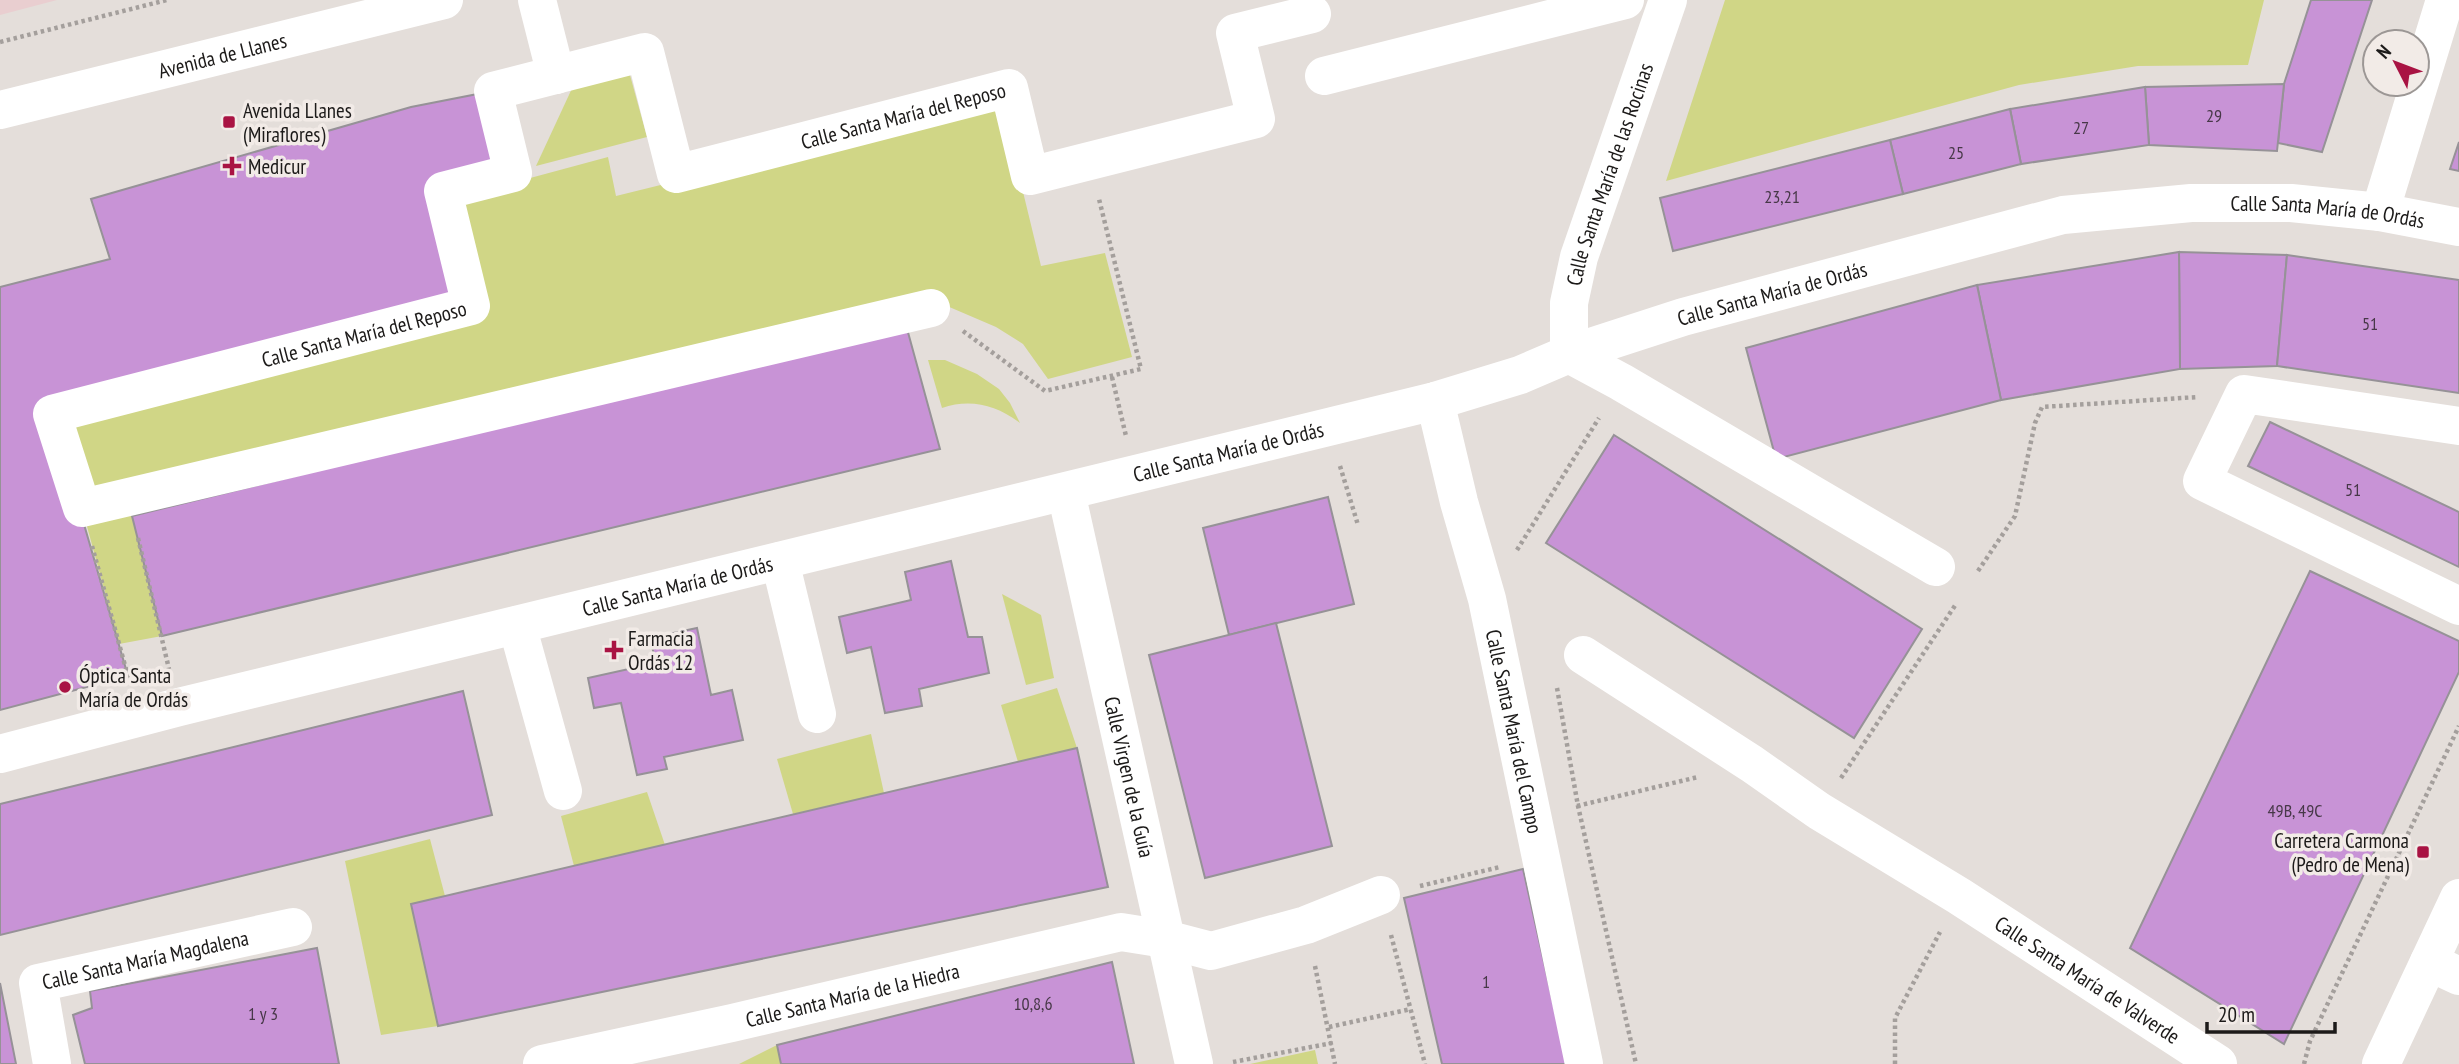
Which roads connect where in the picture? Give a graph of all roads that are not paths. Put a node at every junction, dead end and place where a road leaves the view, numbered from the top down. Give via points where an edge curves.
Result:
1 (444, 0) edge
2 (537, 0) edge
3 (1625, 0) edge
4 (1668, 0) edge
5 (2445, 0) edge
6 (1312, 14) dead end
7 (556, 75) junction
8 (1324, 76) dead end
9 (0, 110) edge
10 (2380, 212) junction
11 (2459, 227) edge
12 (931, 308) road end
13 (1569, 354) junction
14 (1435, 401) junction
15 (2459, 426) edge
16 (1066, 492) junction
17 (780, 561) junction
18 (1936, 567) dead end
19 (2459, 606) edge
20 (517, 625) junction
21 (1583, 655) dead end
22 (817, 714) dead end
23 (0, 754) edge
24 (563, 791) dead end
25 (1381, 895) road end
26 (2459, 898) edge
27 (293, 927) dead end
28 (1165, 939) junction
29 (2444, 969) edge
30 (52, 1064) edge
31 (542, 1064) edge
32 (1194, 1064) edge
33 (1584, 1064) edge
34 (2218, 1064) edge
35 (2381, 1064) edge

1 - 9 street, Avenida de Llanes
2 - 7 street
3 - 8 street
4 - 13 street, Calle Santa María de las Rocinas via 1579,257 1569,303
5 - 10 street
6 - 7 street, Calle Santa María del Reposo via 1235,33 1256,119 1030,176 1009,88 676,174 645,52
7 - 12 street, Calle Santa María del Reposo via 493,91 513,173 443,191 471,306 52,414 82,508
10 - 11 street, Calle Santa María de Ordás
10 - 13 street, Calle Santa María de Ordás via 2291,203 2191,203 2063,215 1684,317
13 - 14 street, Calle Santa María de Ordás via 1520,375
13 - 18 street
14 - 16 street, Calle Santa María de Ordás
14 - 33 street, Calle Santa María del Campo via 1487,599
15 - 19 street via 2245,394 2202,481
16 - 17 street, Calle Santa María de Ordás
16 - 28 street, Calle Virgen de la Guía
17 - 20 street, Calle Santa María de Ordás
17 - 22 street
20 - 23 street, Calle Santa María de Ordás
20 - 24 street
21 - 34 street, Calle Santa María de Valverde
25 - 28 street via 1306,925 1211,951
26 - 29 street
27 - 30 street, Calle Santa María Magdalena via 38,983
28 - 31 street, Calle Santa María de la Hiedra via 1121,932
28 - 32 street, Calle Virgen de la Guía
29 - 35 street

